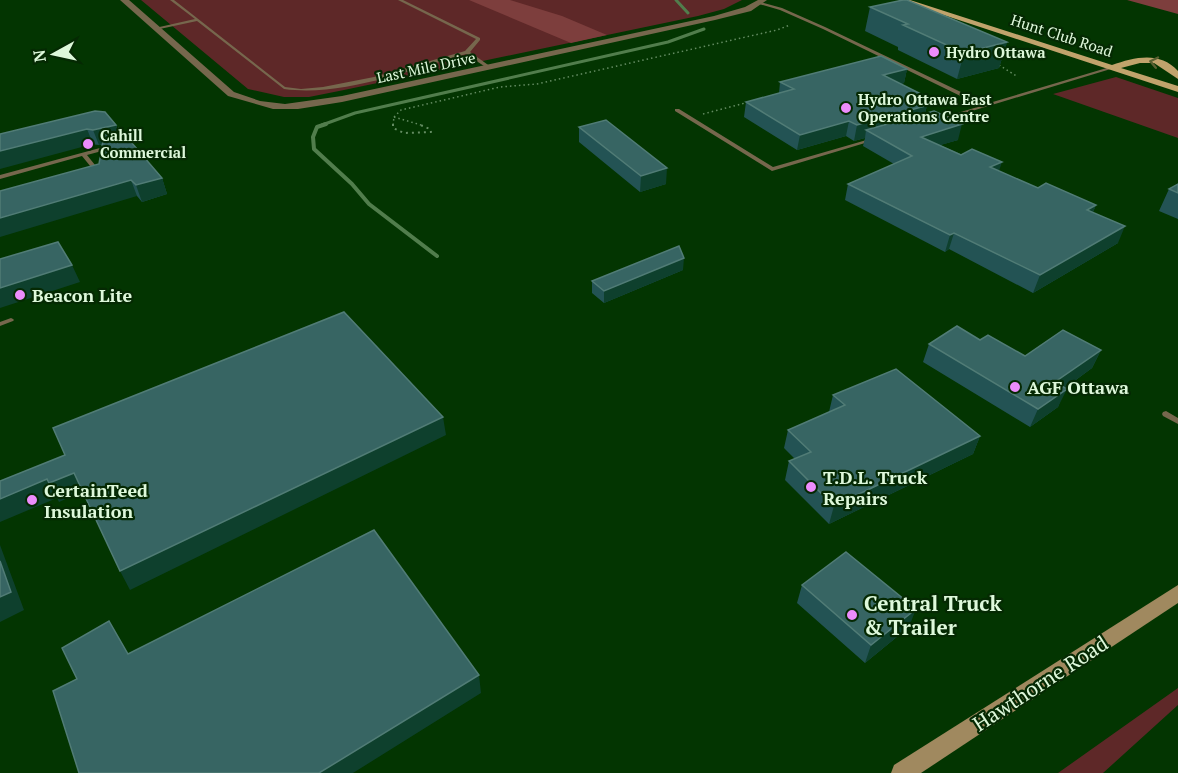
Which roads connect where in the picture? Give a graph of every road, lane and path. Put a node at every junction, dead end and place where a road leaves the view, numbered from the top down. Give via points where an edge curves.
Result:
1 (124, 0) edge
2 (171, 0) edge
3 (400, 0) edge
4 (902, 0) edge
5 (917, 0) edge
6 (927, 0) edge
7 (761, 1) edge
8 (198, 20) junction
9 (997, 23) junction
10 (795, 26) dead end
11 (156, 28) junction
12 (467, 52) junction
13 (991, 61) edge
14 (1125, 64) junction
15 (489, 67) junction
16 (1112, 68) junction
17 (1018, 76) dead end
18 (1178, 78) edge
19 (1178, 89) edge
20 (752, 102) edge
21 (985, 106) junction
22 (676, 110) dead end
23 (394, 117) junction
24 (690, 118) junction
25 (929, 123) edge
26 (884, 136) edge
27 (120, 144) edge
28 (83, 154) junction
29 (86, 174) edge
30 (0, 177) edge
31 (11, 320) dead end
32 (0, 324) edge
33 (1166, 414) dead end
34 (1178, 421) edge
35 (1178, 593) edge
36 (902, 773) edge

1 - 11 street, Last Mile Drive
2 - 8 lane
3 - 12 lane via 479,39
4 - 16 main road, Hunt Club Road
5 - 9 main road
6 - 9 main road, Hunt Club Road
7 - 15 street, Last Mile Drive via 715,18
7 - 21 lane
8 - 11 lane
8 - 12 lane via 284,88 296,92 365,80
9 - 14 main road, Hunt Club Road
10 - 23 path via 537,84 487,89 401,110
11 - 15 street, Last Mile Drive via 231,94 252,104 275,108 304,106
12 - 15 lane
13 - 17 path
14 - 16 main road
18 -> 14 main road, Hunt Club Road
16 - 19 main road, Hunt Club Road
16 - 21 lane
20 - 24 path
21 - 25 lane
22 - 24 lane
23 - 23 path via 393,128 404,133 431,132
24 - 26 lane via 772,169
27 - 28 lane
28 - 29 lane via 97,171
28 - 30 lane
31 - 32 lane
33 - 34 lane
35 - 36 main road, Hawthorne Road

